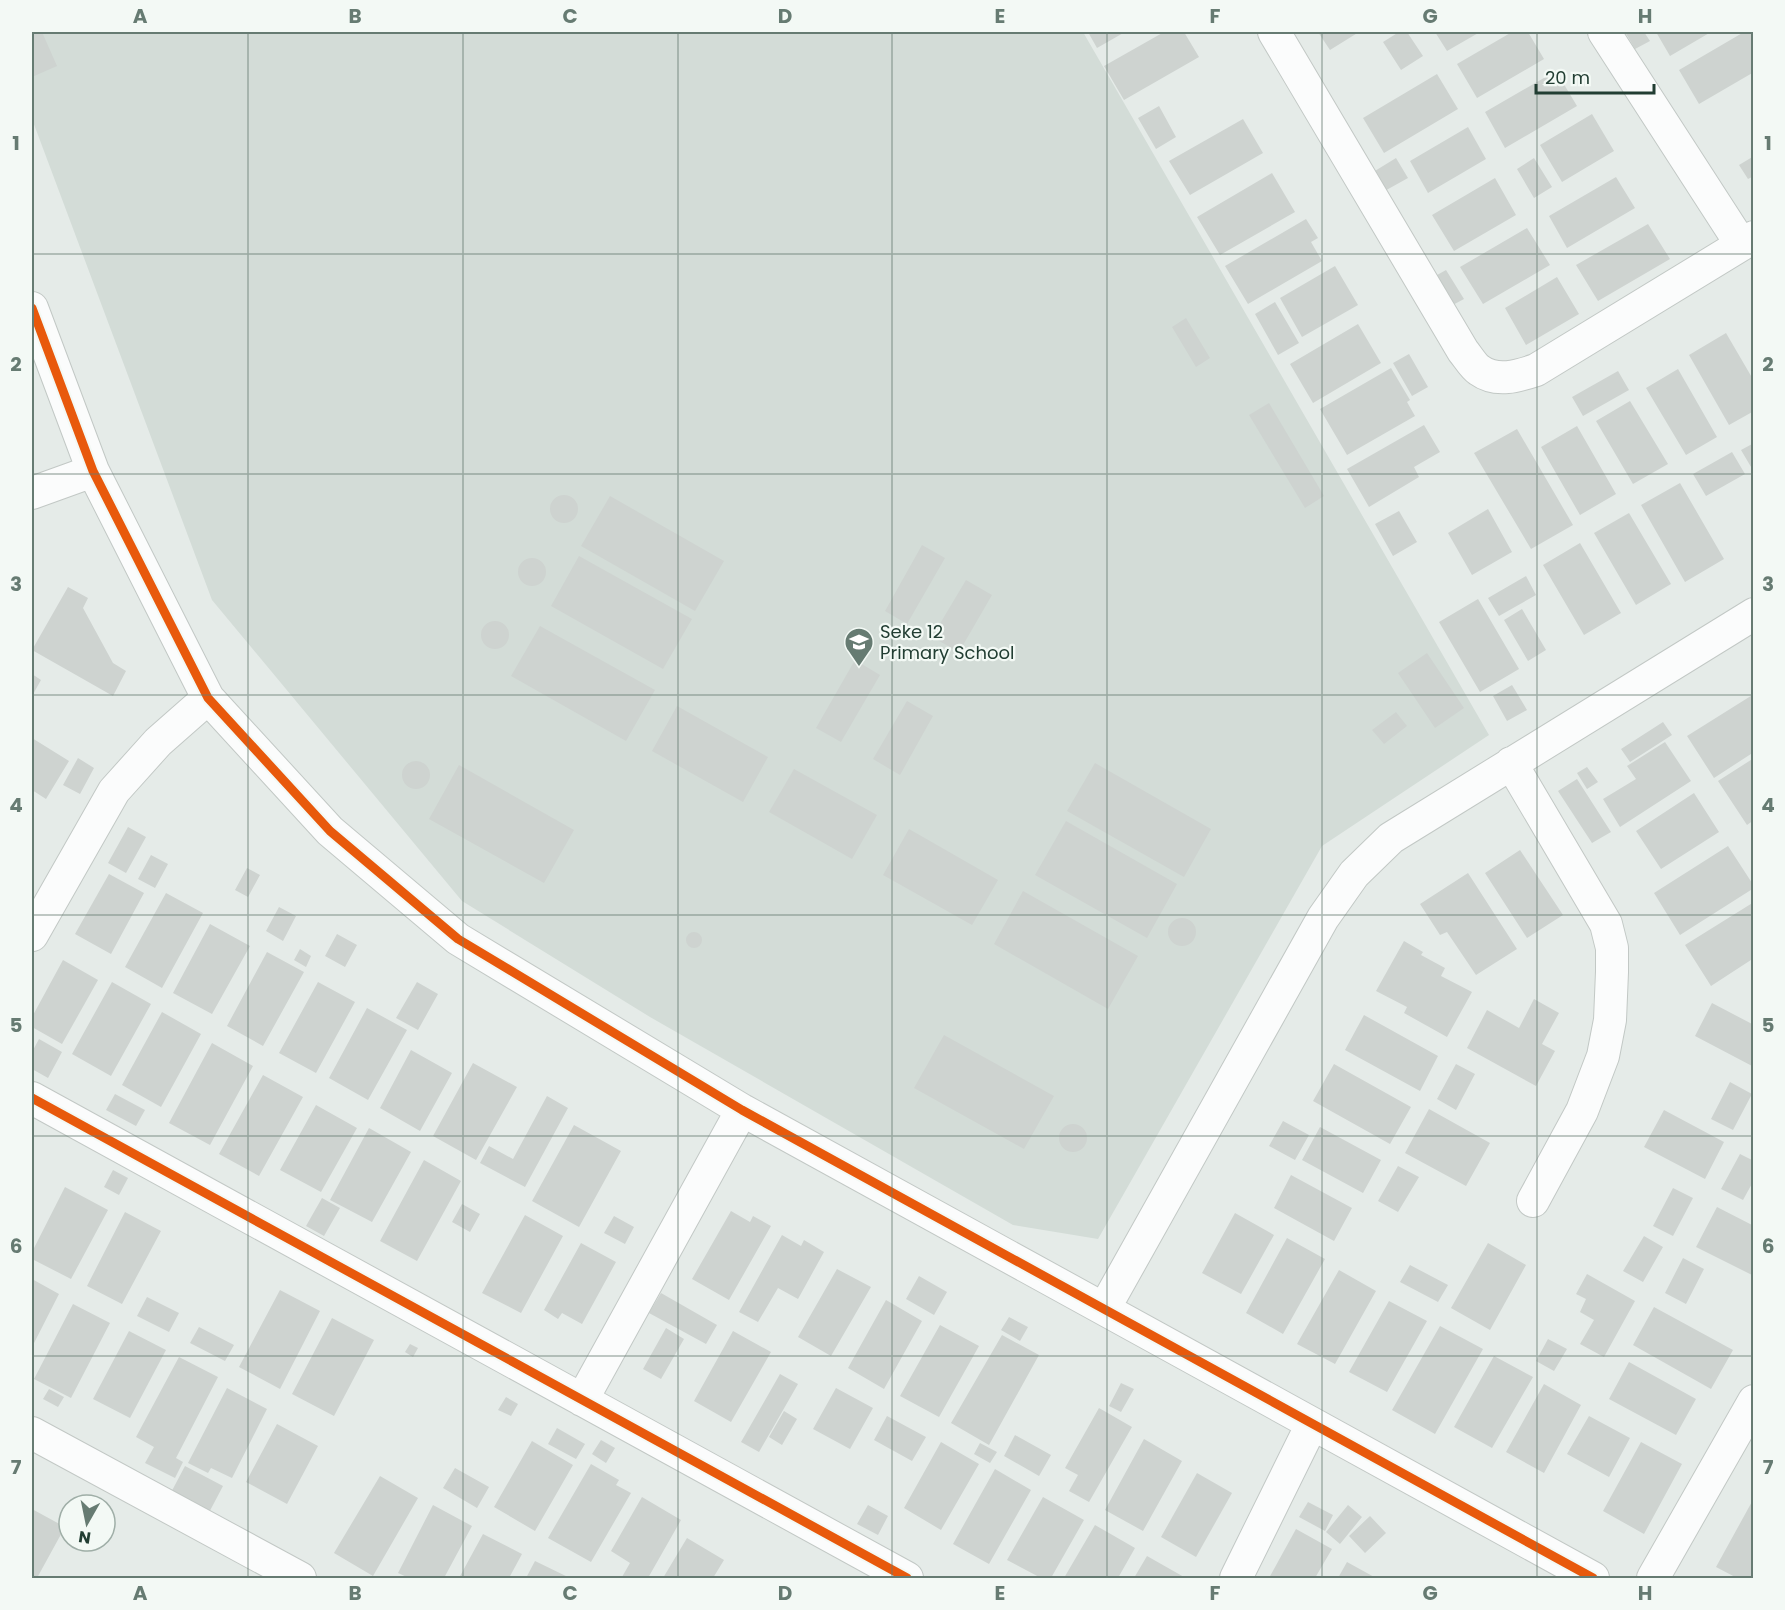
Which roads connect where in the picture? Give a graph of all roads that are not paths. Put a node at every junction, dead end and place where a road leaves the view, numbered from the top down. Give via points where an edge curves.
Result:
1 (1274, 32) edge
2 (1604, 32) edge
3 (1747, 241) edge
4 (32, 308) edge
5 (93, 471) junction
6 (32, 493) edge
7 (1754, 614) edge
8 (208, 698) junction
9 (1511, 763) junction
10 (32, 935) edge
11 (32, 1098) edge
12 (742, 1110) junction
13 (1533, 1201) dead end
14 (1104, 1309) junction
15 (582, 1400) junction
16 (1754, 1401) edge
17 (1312, 1424) junction
18 (32, 1433) edge
19 (902, 1577) edge
20 (300, 1578) edge
21 (1236, 1578) edge
22 (1593, 1578) edge
23 (1653, 1578) edge

1 - 3 street via 1463,351 1485,373 1512,378 1536,369
2 - 3 street
4 - 5 street
5 - 6 street
5 - 8 street
7 - 9 street
8 - 10 street via 158,742 114,791
8 - 12 street via 330,831 458,939
9 - 13 street via 1606,924 1612,948 1610,1020 1603,1056 1582,1111
9 - 14 street via 1391,838 1354,874 1323,918
11 - 15 street
12 - 14 street
12 - 15 street
14 - 17 street
15 - 19 street
16 - 23 street
17 - 21 street
17 - 22 street
18 - 20 street

